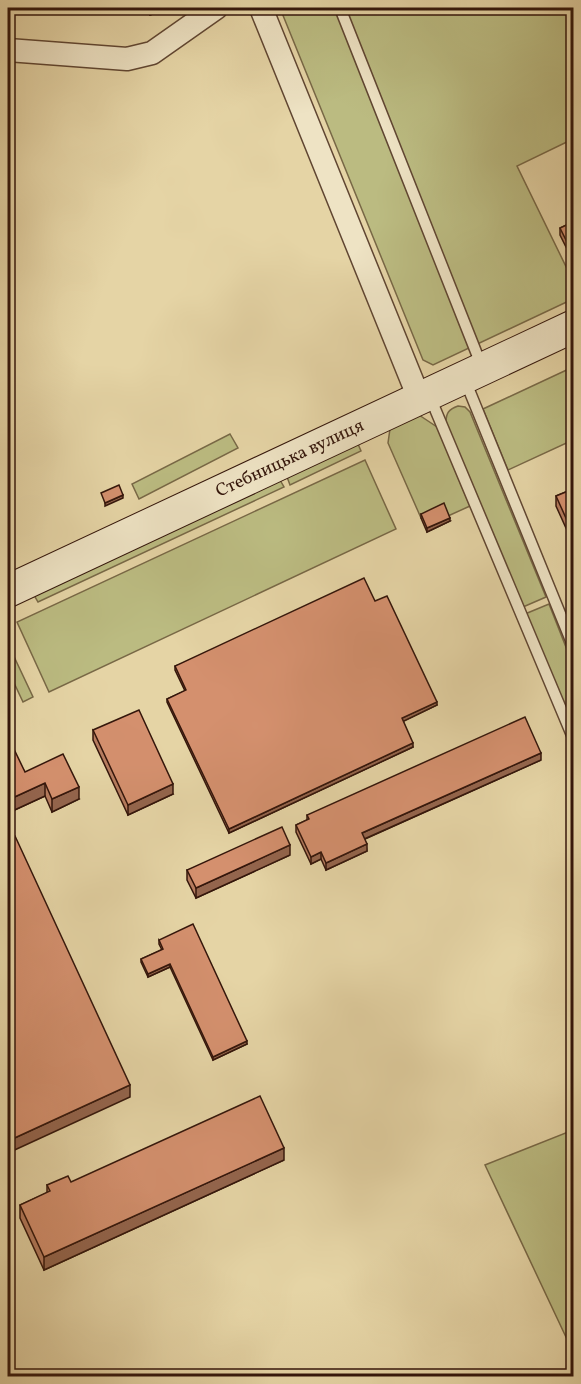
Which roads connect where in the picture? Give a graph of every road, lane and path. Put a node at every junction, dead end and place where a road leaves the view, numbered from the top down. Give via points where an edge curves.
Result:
1 (216, 8) edge
2 (261, 8) edge
3 (340, 8) edge
4 (8, 50) edge
5 (573, 326) edge
6 (473, 373) junction
7 (424, 396) junction
8 (8, 591) edge
9 (573, 648) edge
10 (573, 740) edge

1 - 4 street via 152,53 127,59
2 - 7 street
3 - 6 lane
5 - 6 street, Стебницька вулиця
6 - 7 street, Стебницька вулиця
6 - 9 lane
7 - 8 street, Стебницька вулиця
7 - 10 lane

